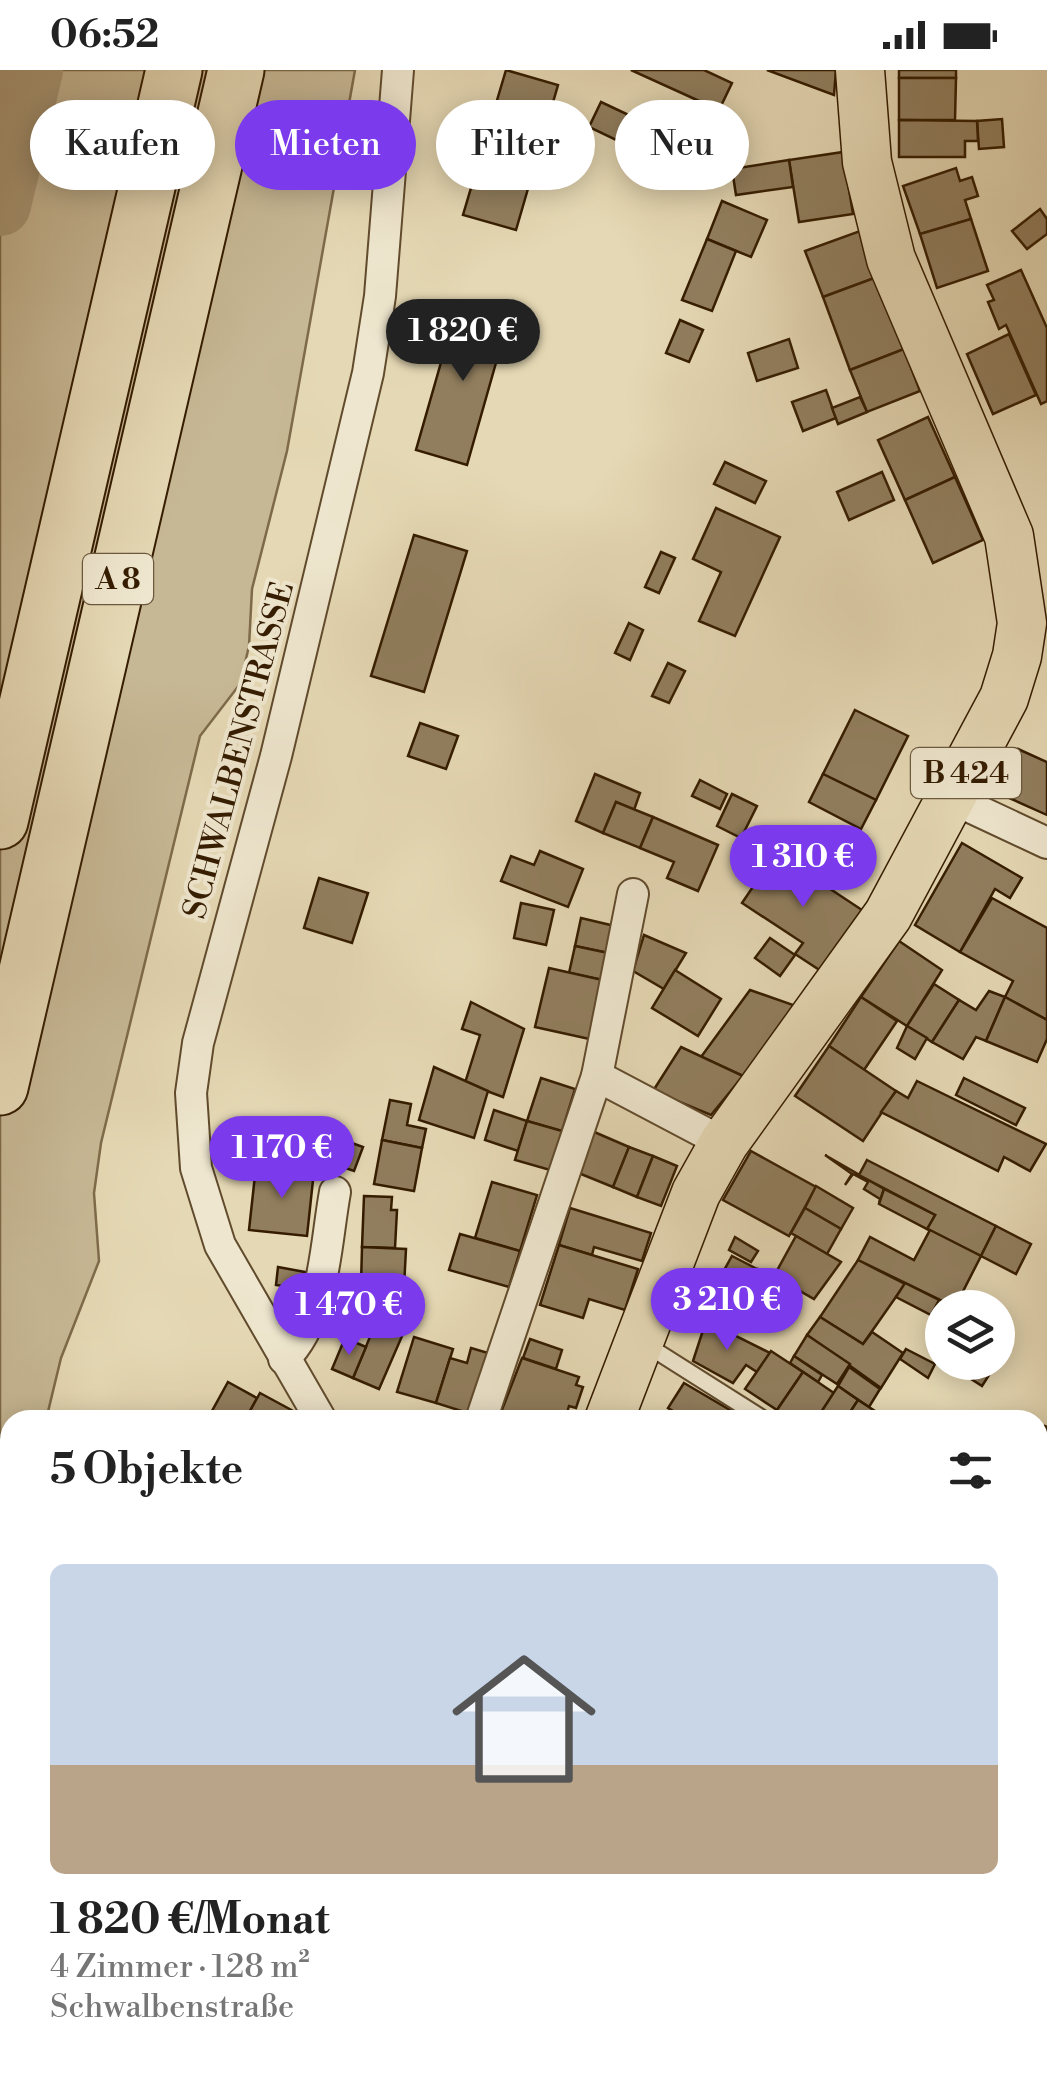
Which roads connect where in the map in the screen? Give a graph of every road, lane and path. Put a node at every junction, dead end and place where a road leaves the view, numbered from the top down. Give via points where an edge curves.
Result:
1 (174, 70) edge
2 (236, 70) edge
3 (398, 70) edge
4 (860, 70) edge
5 (952, 799) junction
6 (0, 821) edge
7 (1047, 844) edge
8 (633, 894) dead end
9 (597, 1076) junction
10 (0, 1088) edge
11 (724, 1144) junction
12 (335, 1192) dead end
13 (642, 1342) junction
14 (284, 1359) junction
15 (316, 1410) edge
16 (484, 1410) edge
17 (612, 1410) edge
18 (749, 1410) edge

1 - 6 highway, A 8
2 - 10 highway, A 8
3 - 14 street, SCHWALBENSTRASSE via 368,372 276,756 198,1042 191,1093 190,1127 205,1207
4 - 5 main road, B 424 via 867,162 891,259 992,492 1018,580 1017,656 1004,698
5 - 7 street
5 - 11 main road, B 424 via 888,914
8 - 9 street
9 - 11 street
9 - 16 street
11 - 13 main road, B 424 via 676,1237
12 - 14 street via 314,1310 301,1342
13 - 17 main road, B 424
13 - 18 lane
14 - 15 street, SCHWALBENSTRASSE

